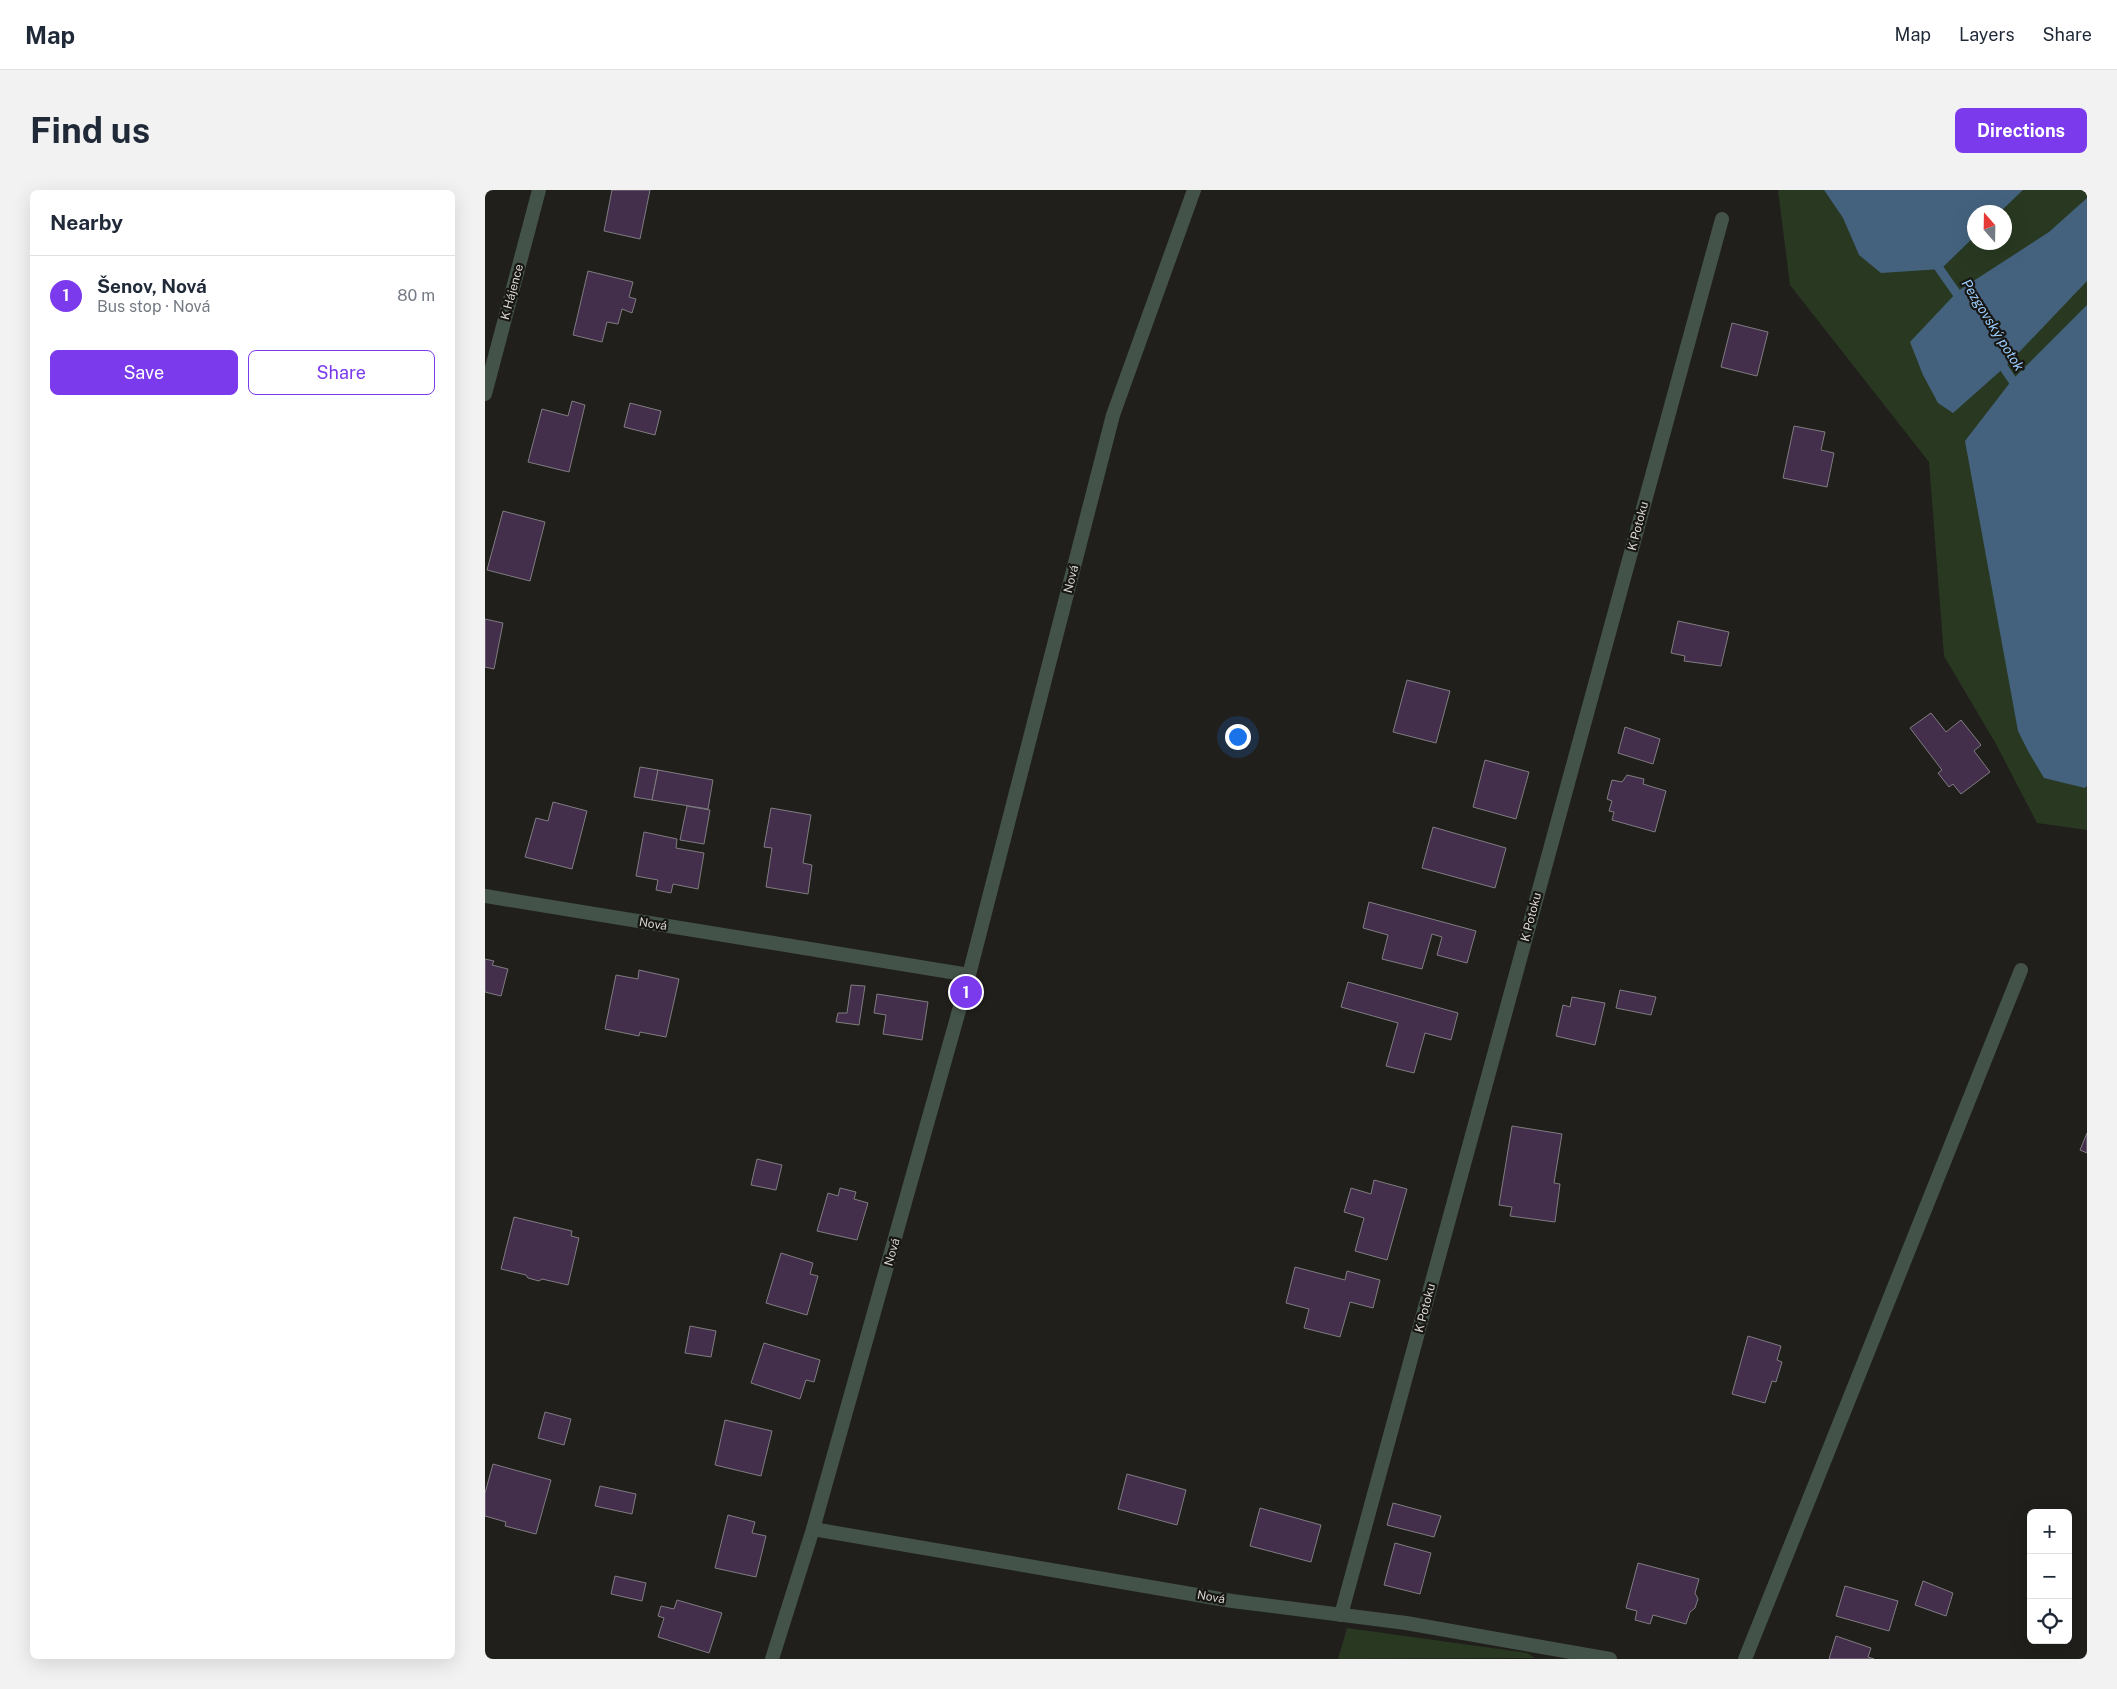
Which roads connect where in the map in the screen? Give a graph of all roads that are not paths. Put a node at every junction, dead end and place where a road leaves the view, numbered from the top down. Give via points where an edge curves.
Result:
1 (539, 190) edge
2 (1194, 190) edge
3 (1722, 219) dead end
4 (485, 394) edge
5 (485, 896) edge
6 (2021, 970) dead end
7 (969, 975) junction
8 (813, 1529) junction
9 (1341, 1615) junction
10 (772, 1659) edge
11 (1610, 1659) edge
12 (1745, 1659) edge

1 - 4 street, K Hájence
2 - 7 street, Nová via 1113,415
3 - 9 street, K Potoku
5 - 7 street, Nová
6 - 12 street
7 - 8 street, Nová
8 - 9 street, Nová via 1232,1600
8 - 10 street, Nová
9 - 11 street, Nová via 1406,1623

